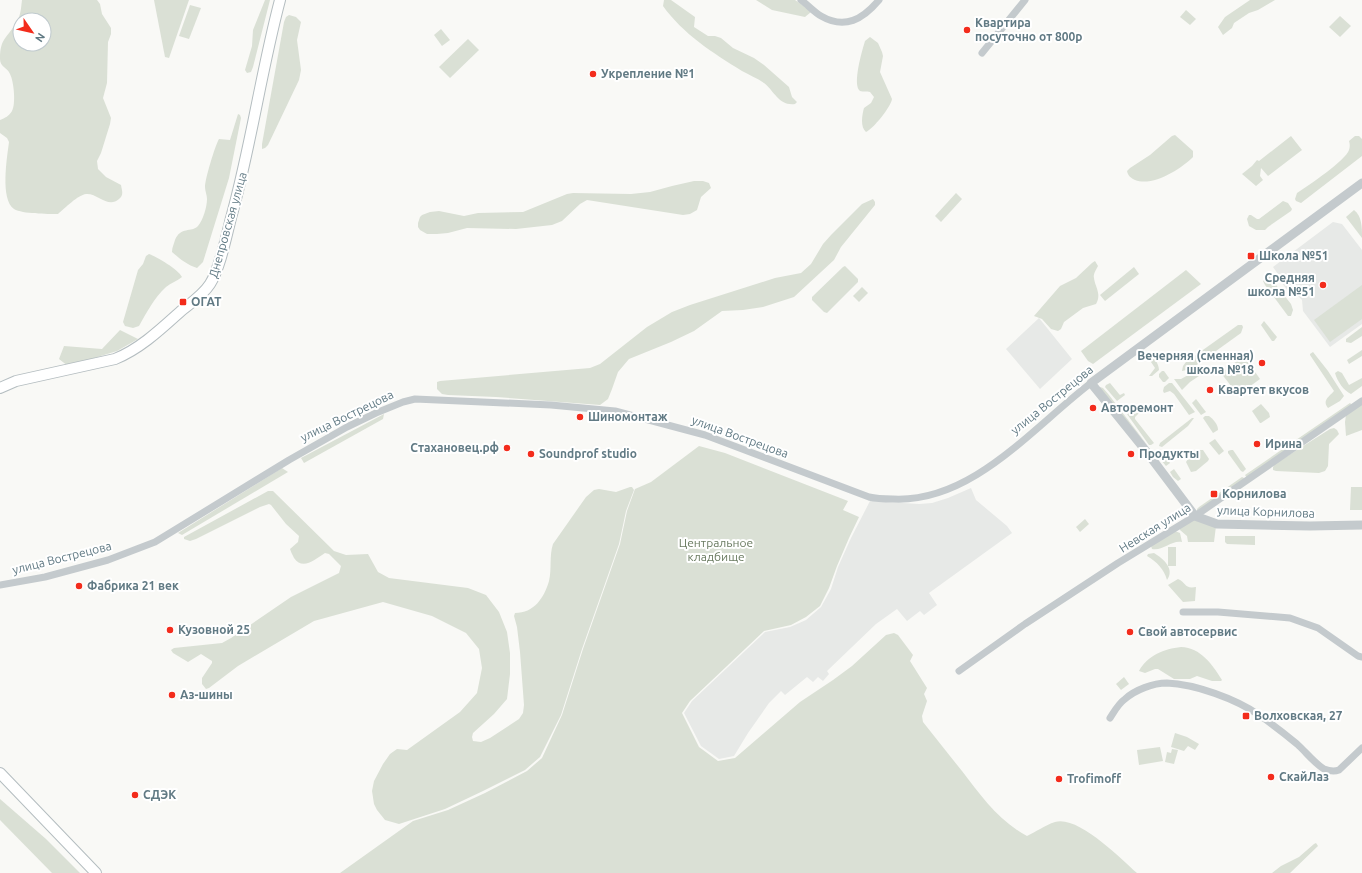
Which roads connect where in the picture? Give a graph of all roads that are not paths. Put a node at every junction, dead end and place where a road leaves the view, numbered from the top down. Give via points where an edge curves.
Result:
1 (280, 0) edge
2 (801, 0) edge
3 (878, 0) edge
4 (1025, 0) edge
5 (982, 54) dead end
6 (1362, 183) edge
7 (1091, 383) junction
8 (0, 388) edge
9 (1362, 401) edge
10 (1195, 516) junction
11 (1362, 525) edge
12 (0, 585) edge
13 (1183, 612) dead end
14 (1362, 657) edge
15 (959, 671) dead end
16 (1110, 718) dead end
17 (1362, 748) edge
18 (0, 773) edge
19 (96, 873) edge

1 - 8 main road, Днепровская улица via 269,39 242,177 215,274 209,285 198,297 126,355 16,381
2 - 3 street via 820,16 842,22 865,15
4 - 5 street
6 - 7 street, улица Вострецова
7 - 10 street
7 - 12 street, улица Вострецова via 985,470 966,482 932,496 900,500 876,499 705,435 615,411 415,399 376,413 288,460 155,542 108,560 45,577
9 - 10 street, Невская улица
10 - 11 street, улица Корнилова via 1217,524
10 - 15 street, Невская улица via 1025,624
13 - 14 street via 1290,618 1318,628
16 - 17 street via 1125,698 1154,685 1166,683 1223,696 1251,710 1327,770 1339,770
18 - 19 main road

